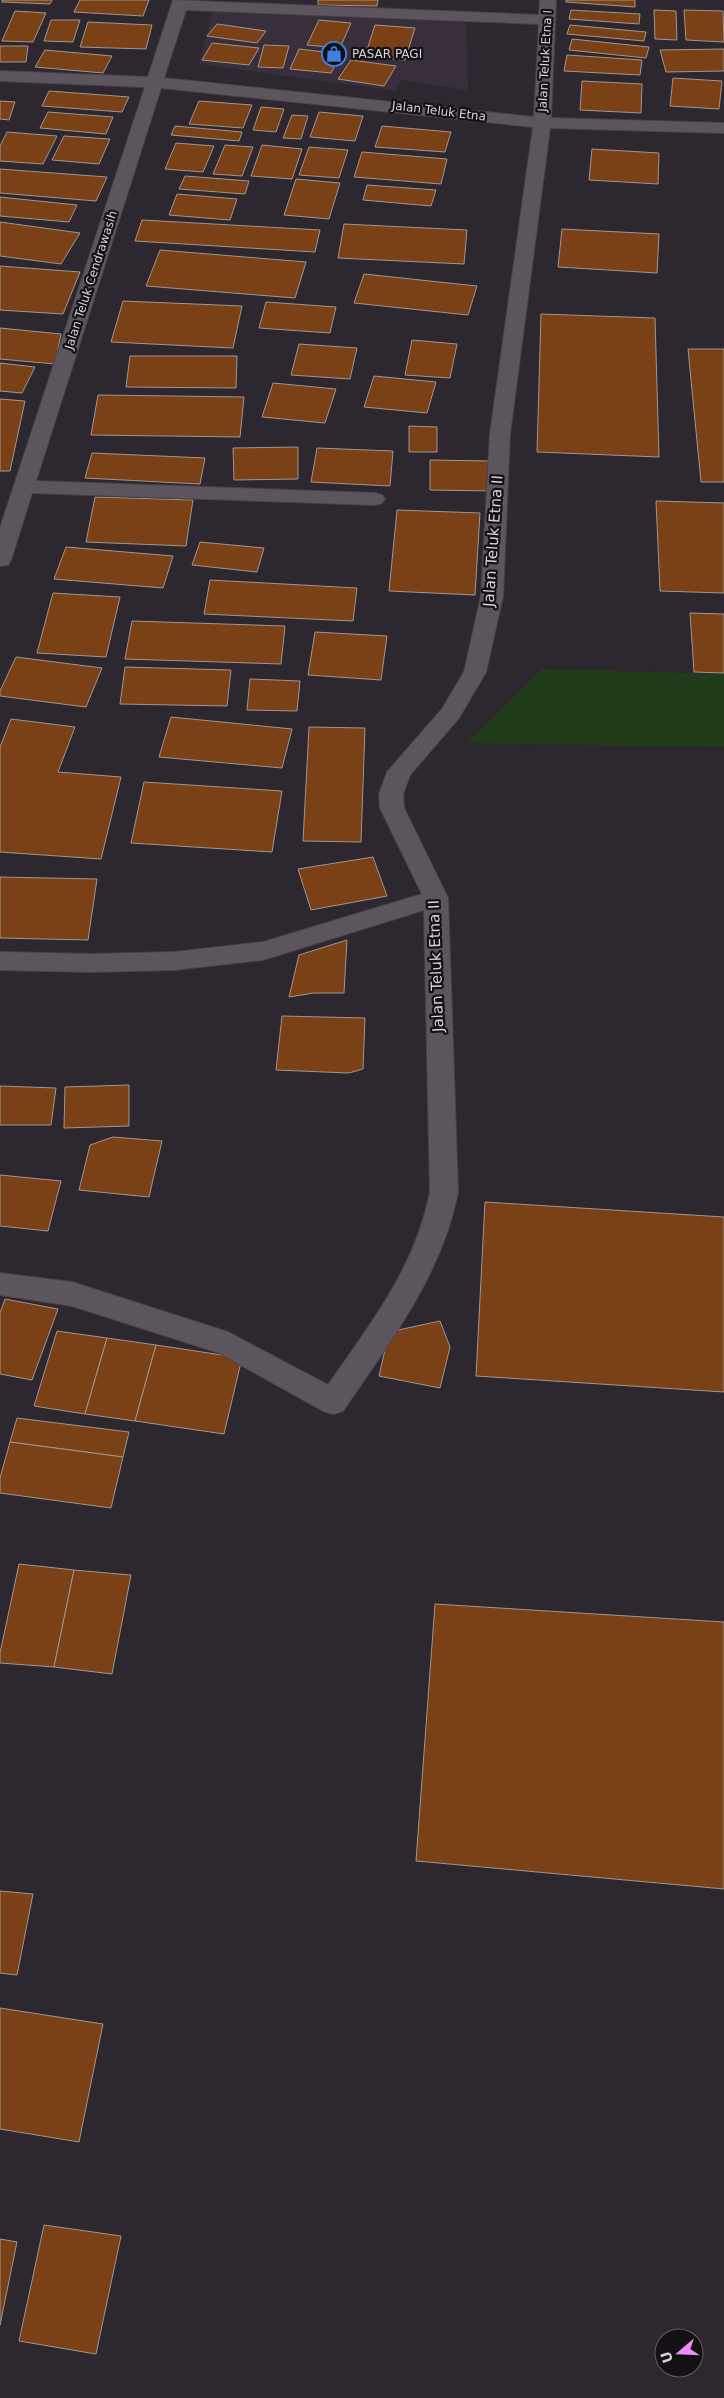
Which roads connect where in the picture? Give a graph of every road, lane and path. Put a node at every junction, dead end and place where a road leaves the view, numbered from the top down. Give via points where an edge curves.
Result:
1 (548, 0) edge
2 (180, 3) edge
3 (548, 20) junction
4 (0, 76) edge
5 (156, 82) junction
6 (542, 123) junction
7 (724, 128) edge
8 (25, 487) junction
9 (375, 499) dead end
10 (7, 518) edge
11 (0, 560) edge
12 (436, 898) junction
13 (0, 961) edge
14 (0, 1284) edge

1 - 3 street, Jalan Teluk Etna I
2 - 3 street
2 - 5 street, Jalan Teluk Cendrawasih
3 - 6 street, Jalan Teluk Etna I
4 - 5 street, Jalan Teluk Etna
5 - 6 street, Jalan Teluk Etna
5 - 8 street, Jalan Teluk Cendrawasih
6 - 7 street, Jalan Teluk Etna
6 - 12 street, Jalan Teluk Etna II via 500,434 492,596 475,672 451,712 399,772 391,794 392,808
8 - 9 street
8 - 10 street, Jalan Teluk Cendrawasih
10 - 11 street, Jalan Teluk Cendrawasih
12 - 13 street via 263,951 156,961
12 - 14 street, Jalan Teluk Etna II via 444,1192 441,1215 410,1286 333,1402 228,1344 72,1294

